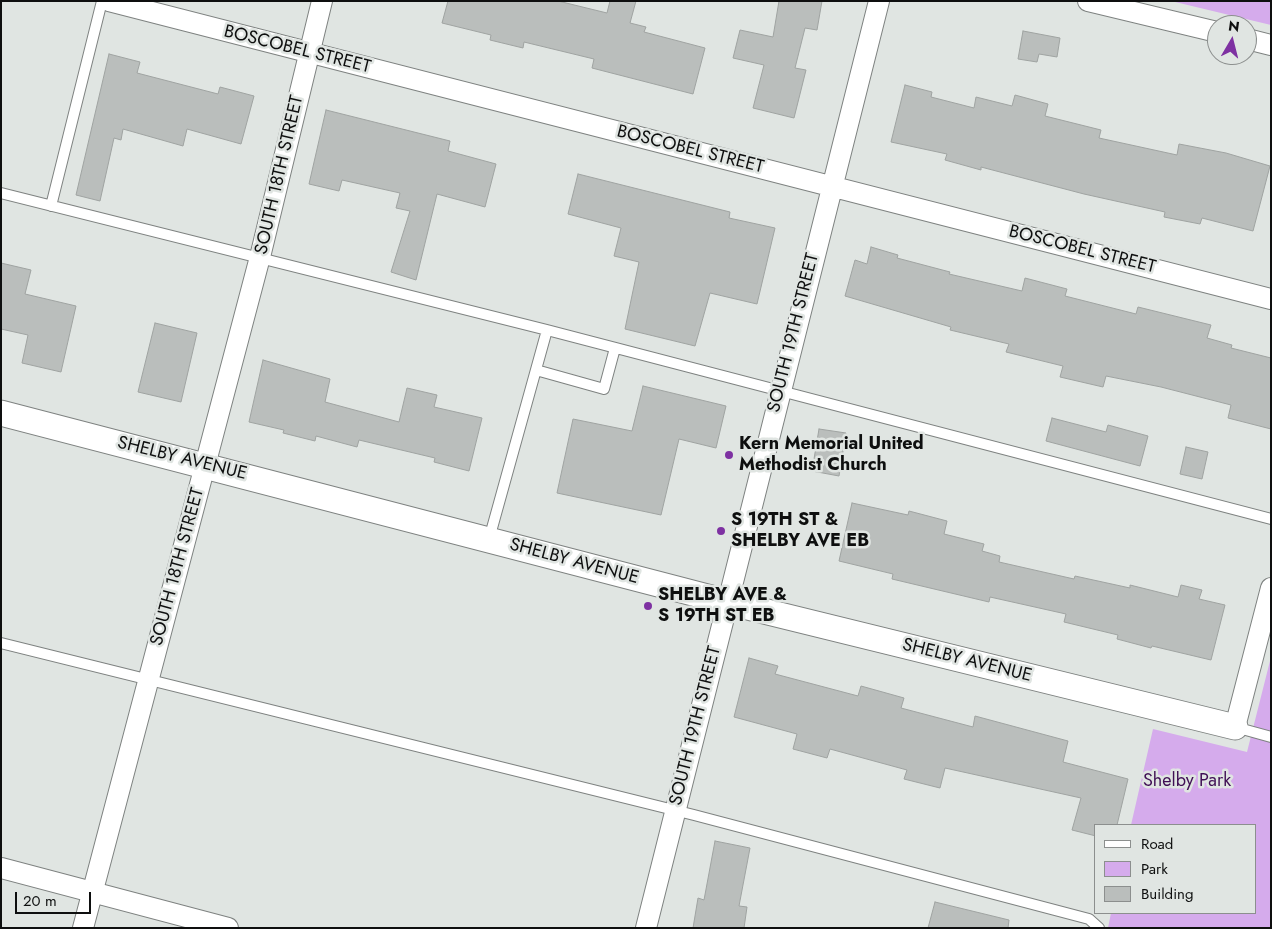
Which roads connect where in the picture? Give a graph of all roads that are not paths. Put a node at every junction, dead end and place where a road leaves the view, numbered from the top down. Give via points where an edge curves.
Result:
1 (102, 1) edge
2 (109, 1) edge
3 (322, 1) edge
4 (879, 1) edge
5 (1088, 1) edge
6 (1207, 30) edge
7 (1257, 41) edge
8 (1271, 44) edge
9 (308, 52) junction
10 (831, 186) junction
11 (1, 193) edge
12 (51, 206) junction
13 (260, 257) junction
14 (1271, 299) edge
15 (547, 330) junction
16 (615, 348) junction
17 (536, 370) junction
18 (780, 392) junction
19 (1, 413) edge
20 (204, 464) junction
21 (1271, 519) edge
22 (489, 539) junction
23 (1271, 588) edge
24 (727, 602) junction
25 (1, 643) edge
26 (148, 679) junction
27 (1235, 727) junction
28 (1271, 737) edge
29 (676, 810) junction
30 (1, 868) edge
31 (93, 892) junction
32 (83, 928) edge
33 (228, 928) edge
34 (646, 928) edge
35 (1099, 928) edge

1 - 12 lane
2 - 9 street, BOSCOBEL STREET
3 - 9 street, SOUTH 18TH STREET
4 - 10 street, SOUTH 19TH STREET
5 - 6 street
7 - 8 street
9 - 10 street, BOSCOBEL STREET
9 - 13 street, SOUTH 18TH STREET
10 - 14 street, BOSCOBEL STREET
10 - 18 street, SOUTH 19TH STREET
11 - 12 lane
12 - 13 lane
13 - 15 lane
13 - 20 street, SOUTH 18TH STREET
15 - 16 lane
15 - 17 lane
16 - 17 lane via 604,389
16 - 18 lane
17 - 22 lane
18 - 21 lane
18 - 24 street, SOUTH 19TH STREET
19 - 20 street, SHELBY AVENUE
20 - 22 street, SHELBY AVENUE
20 - 26 street, SOUTH 18TH STREET
22 - 24 street, SHELBY AVENUE
23 - 27 street
24 - 27 street, SHELBY AVENUE
24 - 29 street, SOUTH 19TH STREET
25 - 26 lane
26 - 29 lane
26 - 31 street, SOUTH 18TH STREET
27 - 28 lane
29 - 34 street, SOUTH 19TH STREET
29 - 35 lane via 1089,919
30 - 31 street
31 - 32 street, SOUTH 18TH STREET
31 - 33 street

